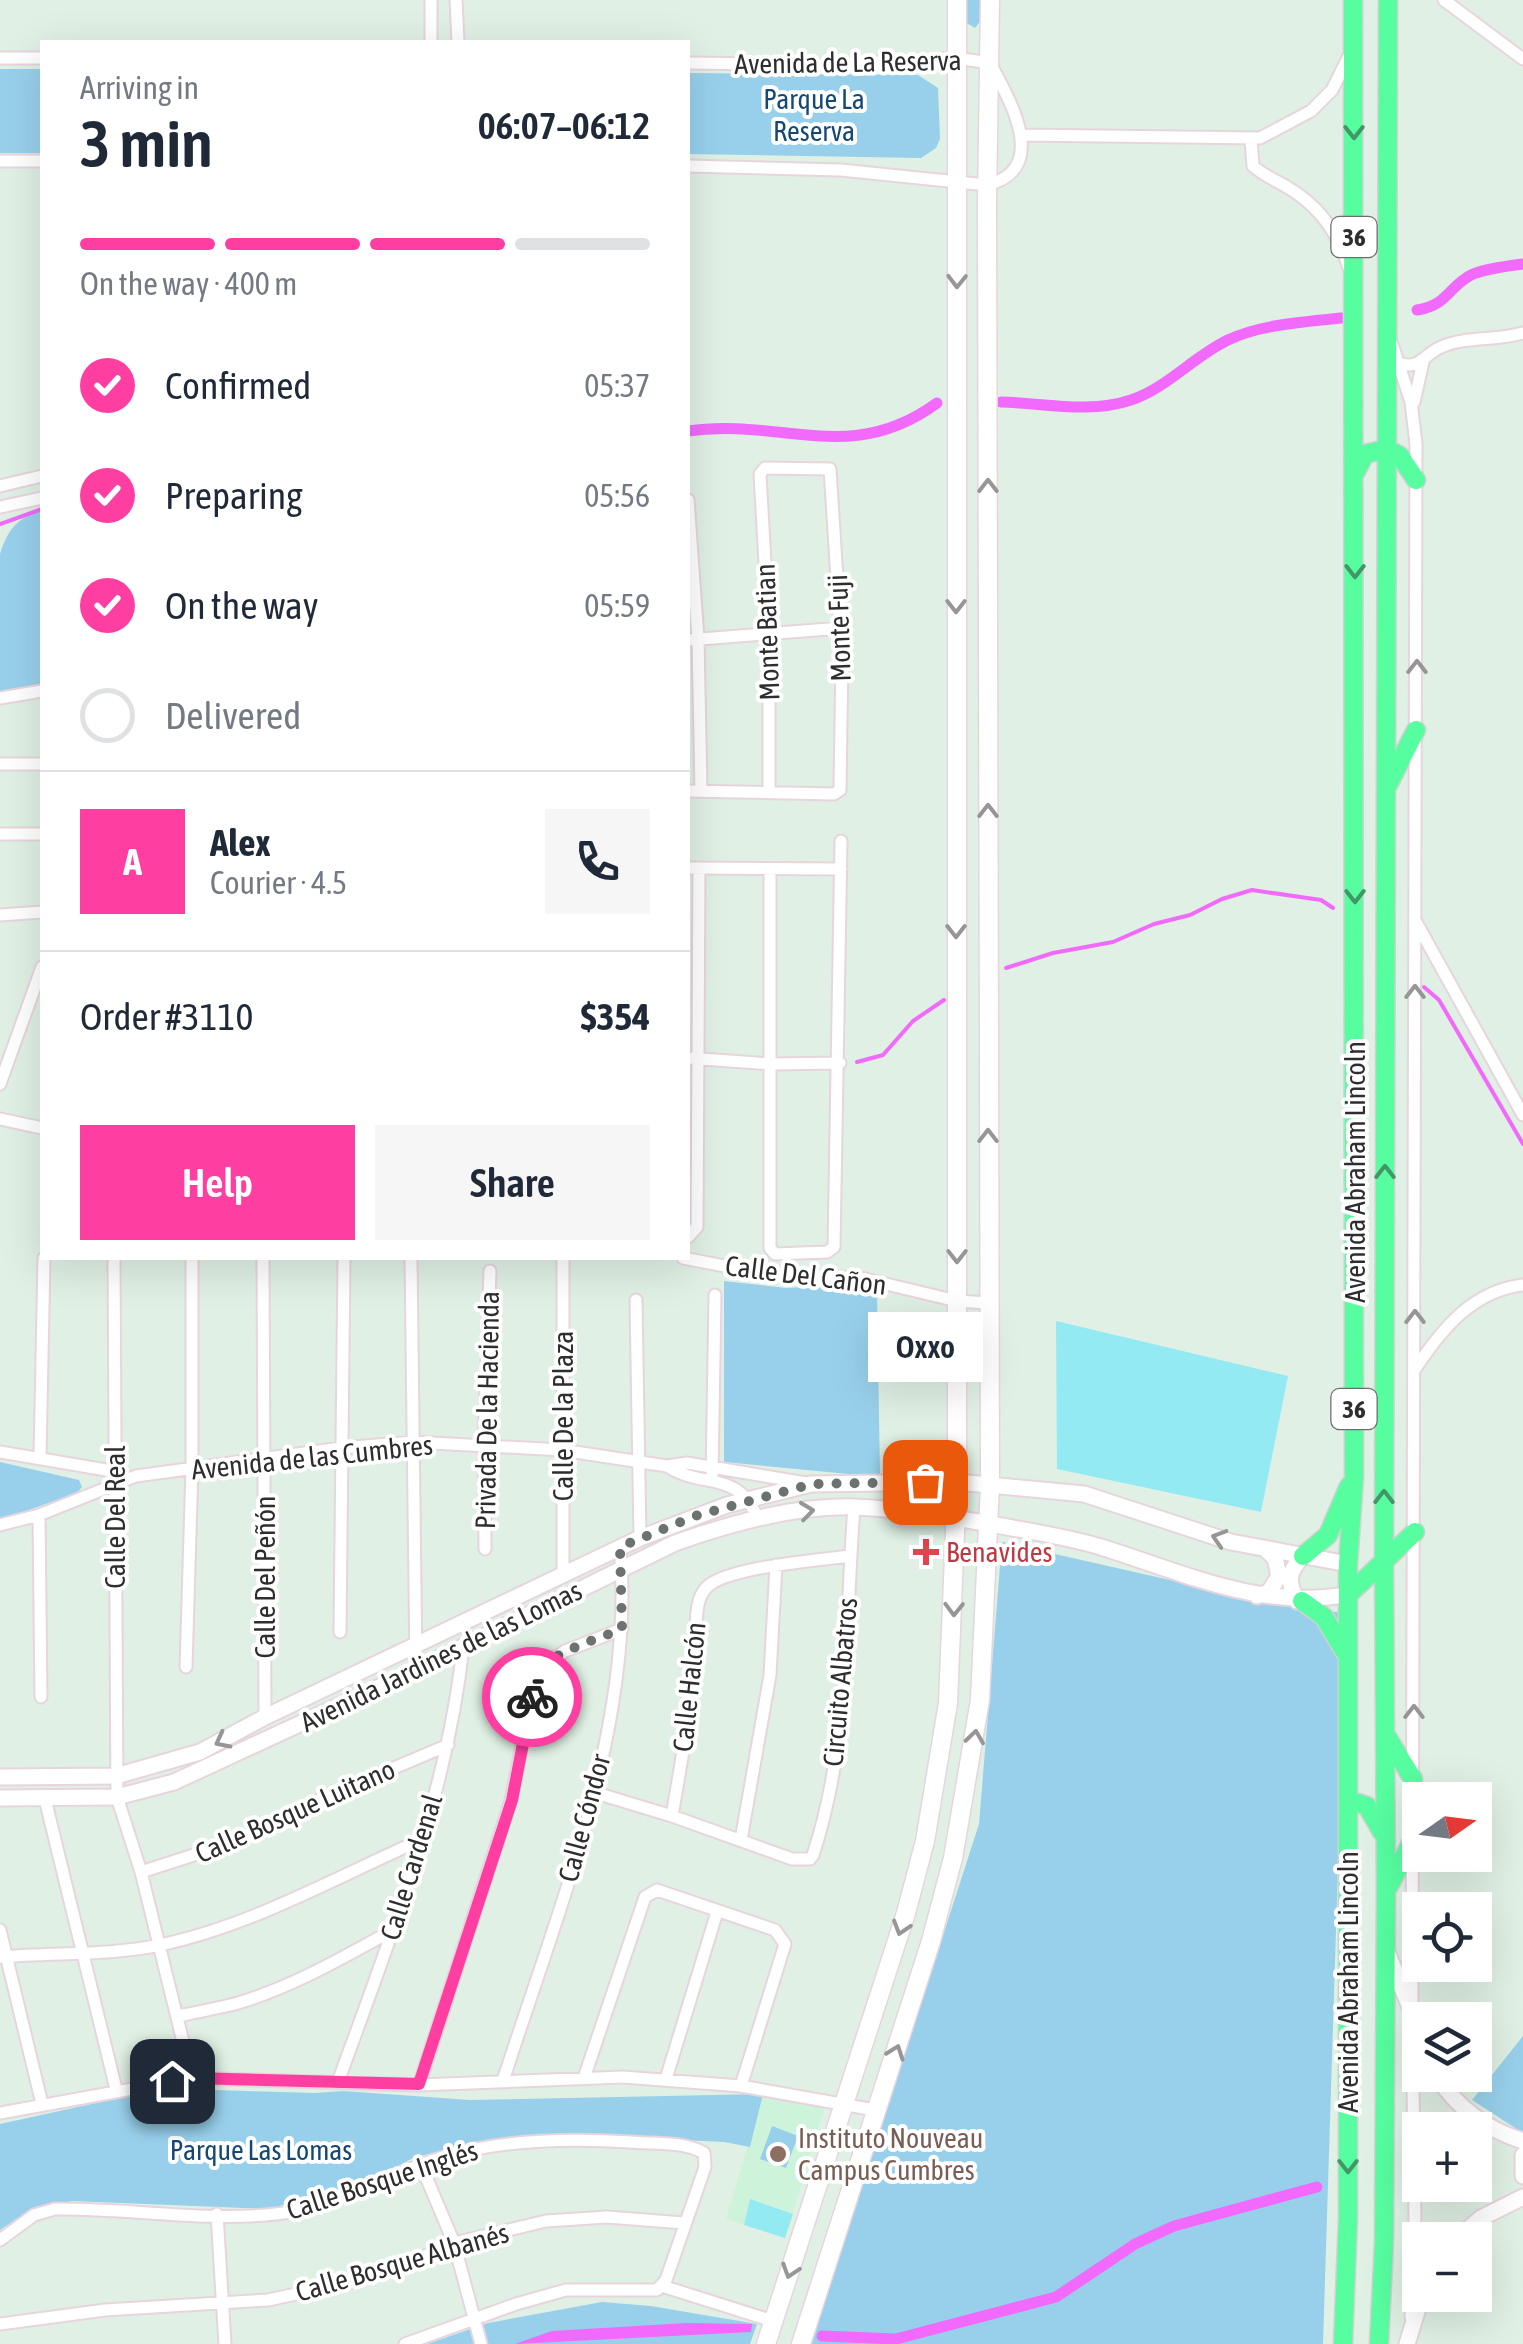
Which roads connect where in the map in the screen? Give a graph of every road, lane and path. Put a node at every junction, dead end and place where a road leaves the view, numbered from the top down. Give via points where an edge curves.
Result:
1 (431, 0) edge
2 (456, 0) edge
3 (957, 0) edge
4 (990, 0) edge
5 (1353, 0) edge
6 (1388, 0) edge
7 (1444, 0) edge
8 (432, 40) edge
9 (458, 40) edge
10 (1354, 42) junction
11 (0, 58) edge
12 (40, 58) edge
13 (956, 58) junction
14 (1523, 59) edge
15 (690, 63) edge
16 (990, 63) junction
17 (1023, 135) junction
18 (1251, 140) junction
19 (40, 160) edge
20 (0, 161) edge
21 (690, 166) edge
22 (956, 184) junction
23 (987, 194) junction
24 (1354, 285) junction
25 (1386, 326) junction
26 (1523, 333) edge
27 (1424, 362) junction
28 (1398, 364) junction
29 (956, 399) junction
30 (988, 400) junction
31 (1412, 412) junction
32 (1386, 449) junction
33 (830, 470) joint
34 (1355, 473) junction
35 (40, 476) edge
36 (1416, 480) junction
37 (0, 486) edge
38 (40, 498) edge
39 (0, 507) edge
40 (690, 556) edge
41 (841, 628) junction
42 (768, 634) junction
43 (693, 640) edge
44 (40, 691) edge
45 (0, 698) edge
46 (1416, 730) junction
47 (0, 764) edge
48 (40, 764) edge
49 (1386, 790) junction
50 (694, 791) edge
51 (770, 791) junction
52 (0, 834) edge
53 (40, 834) edge
54 (842, 841) dead end
55 (770, 868) junction
56 (693, 869) edge
57 (841, 869) junction
58 (40, 912) edge
59 (0, 915) edge
60 (1415, 921) junction
61 (40, 973) edge
62 (692, 1058) edge
63 (840, 1062) junction
64 (772, 1064) junction
65 (0, 1084) edge
66 (1523, 1115) edge
67 (0, 1119) edge
68 (40, 1128) edge
69 (690, 1235) edge
70 (690, 1259) edge
71 (44, 1260) edge
72 (114, 1260) edge
73 (192, 1260) edge
74 (262, 1260) edge
75 (344, 1260) edge
76 (410, 1260) edge
77 (563, 1260) edge
78 (490, 1271) dead end
79 (1523, 1285) edge
80 (716, 1295) dead end
81 (636, 1300) dead end
82 (956, 1301) junction
83 (988, 1303) junction
84 (1416, 1369) junction
85 (413, 1442) junction
86 (484, 1444) junction
87 (341, 1448) junction
88 (562, 1450) junction
89 (0, 1452) edge
90 (40, 1457) junction
91 (265, 1460) junction
92 (637, 1462) junction
93 (192, 1468) junction
94 (114, 1471) junction
95 (713, 1473) junction
96 (136, 1476) junction
97 (1354, 1477) junction
98 (957, 1482) junction
99 (812, 1484) junction
100 (990, 1484) junction
101 (116, 1485) junction
102 (747, 1499) junction
103 (854, 1507) junction
104 (39, 1514) junction
105 (758, 1519) junction
106 (956, 1519) junction
107 (989, 1524) junction
108 (0, 1525) edge
109 (1415, 1532) junction
110 (640, 1538) junction
111 (620, 1547) junction
112 (484, 1549) dead end
113 (1266, 1550) junction
114 (850, 1556) junction
115 (1302, 1556) junction
116 (1384, 1559) junction
117 (1348, 1564) junction
118 (776, 1565) junction
119 (622, 1569) junction
120 (563, 1574) junction
121 (1356, 1588) junction
122 (1257, 1596) junction
123 (1299, 1601) junction
124 (622, 1629) junction
125 (1385, 1629) junction
126 (340, 1632) dead end
127 (415, 1647) junction
128 (463, 1647) junction
129 (1349, 1659) junction
130 (186, 1667) dead end
131 (416, 1670) junction
132 (41, 1697) dead end
133 (265, 1717) junction
134 (1386, 1735) junction
135 (448, 1745) junction
136 (116, 1776) junction
137 (0, 1777) edge
138 (1413, 1779) junction
139 (1413, 1782) edge
140 (596, 1793) junction
141 (117, 1796) junction
142 (0, 1798) edge
143 (45, 1799) junction
144 (1349, 1805) junction
145 (672, 1816) junction
146 (421, 1840) junction
147 (741, 1840) junction
148 (1386, 1842) junction
149 (1402, 1860) edge
150 (141, 1872) junction
151 (1411, 1872) edge
152 (1386, 1891) junction
153 (717, 1912) junction
154 (0, 1930) edge
155 (392, 1930) junction
156 (158, 1945) junction
157 (1384, 1945) junction
158 (82, 1952) junction
159 (3, 1957) edge
160 (1411, 2002) edge
161 (1412, 2002) edge
162 (178, 2016) junction
163 (192, 2078) junction
164 (584, 2078) junction
165 (666, 2080) junction
166 (503, 2081) junction
167 (338, 2082) junction
168 (419, 2084) junction
169 (741, 2086) junction
170 (116, 2089) junction
171 (1413, 2092) edge
172 (1448, 2092) edge
173 (42, 2104) junction
174 (845, 2104) junction
175 (875, 2110) junction
176 (0, 2113) edge
177 (1523, 2141) edge
178 (1523, 2155) edge
179 (421, 2164) junction
180 (1523, 2176) edge
181 (1523, 2197) edge
182 (810, 2210) junction
183 (217, 2214) junction
184 (839, 2219) junction
185 (684, 2222) junction
186 (1476, 2222) edge
187 (0, 2240) edge
188 (454, 2244) junction
189 (662, 2286) junction
190 (221, 2304) junction
191 (1417, 2312) edge
192 (474, 2319) junction
193 (773, 2321) junction
194 (0, 2324) edge
195 (1343, 2341) edge
196 (1409, 2341) edge
197 (1379, 2342) edge
198 (225, 2344) edge
199 (405, 2344) edge
200 (481, 2344) edge
201 (766, 2344) edge
202 (800, 2344) edge

1 - 8 street
2 - 9 street
3 - 13 main road
4 - 16 main road
5 - 10 main road, Avenida Abraham Lincoln / 36
6 - 25 main road, 36
7 - 14 street
10 - 18 street via 1338,79 1310,111
10 -> 24 main road, Avenida Abraham Lincoln / 36
11 - 12 street
13 - 15 street, Avenida de La Reserva via 825,66
13 - 16 street, Avenida de La Reserva
13 - 22 main road
16 - 17 street, Avenida de La Reserva
16 - 23 main road
17 - 18 street
17 - 23 street via 1013,168
18 - 24 street via 1250,160 1258,170 1322,215
19 - 20 street
21 - 22 street via 841,170
22 - 23 street
22 -> 29 main road
23 - 30 main road
24 - 34 main road, Avenida Abraham Lincoln / 36
25 - 28 street
25 - 32 main road, 36
26 - 27 street via 1442,346
27 - 28 street
27 - 31 street
28 - 31 street
29 - 30 main road
29 -> 82 main road
83 -> 30 main road
31 - 36 street
32 - 34 main road via 1365,454
32 - 36 main road via 1400,456
32 - 49 main road, 36
33 - 41 street, Monte Fuji
33 - 42 street, Monte Batian via 765,468 760,474
34 -> 97 main road, Avenida Abraham Lincoln / 36
35 - 37 street
46 -> 36 street
38 - 39 street
40 - 43 street
41 - 42 street
41 - 51 street, Monte Fuji via 840,786 834,794
42 - 43 street
42 - 51 street, Monte Batian
43 - 50 street
44 - 45 street
46 - 49 main road
46 - 60 street
47 - 48 street
116 -> 49 main road, 36
50 - 51 street
52 - 53 street
54 - 57 street
55 - 56 street
55 - 57 street
55 - 64 street
56 - 62 street
57 - 63 street
58 - 59 street
60 - 66 street
84 -> 60 street
61 - 65 street
62 - 64 street
62 - 69 street via 697,1227
63 - 64 street
63 - 64 street via 834,1247 775,1254
67 - 68 street
70 - 82 street, Calle Del Cañon via 766,1274 873,1280
71 - 90 street
72 - 94 street, Calle Del Real
73 - 93 street
74 - 91 street, Calle Del Peñón
75 - 87 street
76 - 85 street
77 - 88 street, Calle De la Plaza
78 - 86 street, Privada De la Hacienda
79 - 84 street via 1467,1307 1442,1329
80 - 95 street
81 - 92 street
82 - 83 street, Calle Del Cañon
82 - 98 main road
83 - 100 main road
84 - 109 street
85 - 86 street, Avenida de las Cumbres
85 - 87 street, Avenida de las Cumbres
85 - 127 street
86 - 88 street, Avenida de las Cumbres
86 - 112 street, Privada De la Hacienda
87 - 91 street, Avenida de las Cumbres
87 - 126 street
88 - 92 street, Avenida de las Cumbres
88 - 120 street, Calle De la Plaza
89 - 90 street, Avenida de las Cumbres
90 - 94 street, Avenida de las Cumbres
91 - 93 street, Avenida de las Cumbres
91 - 133 street, Calle Del Peñón
92 - 95 street, Avenida de las Cumbres
92 - 110 street
93 - 96 street, Avenida de las Cumbres
93 - 130 street
94 - 96 street, Avenida de las Cumbres
94 - 101 street, Calle Del Real
95 - 99 street, Avenida de las Cumbres
95 - 102 street, Avenida de las Cumbres
96 - 101 street, Avenida de las Cumbres
97 - 115 main road via 1328,1535
97 - 117 main road, Avenida Abraham Lincoln / 36
98 - 99 street, Avenida Jardines de las Lomas
98 - 100 street, Avenida Jardines de las Lomas
98 - 106 main road
99 - 102 street, Avenida Jardines de las Lomas
100 - 107 main road
113 -> 100 street, Avenida Jardines de las Lomas via 1084,1494
101 - 104 street, Avenida de las Cumbres
101 - 136 street, Calle Del Real
102 - 105 street
102 - 110 street, Avenida Jardines de las Lomas
105 -> 103 street, Avenida Jardines de las Lomas
103 - 106 street, Avenida Jardines de las Lomas
103 - 114 street, Circuito Albatros
104 - 108 street, Avenida de las Cumbres
104 - 132 street
105 - 119 street, Avenida Jardines de las Lomas via 710,1530
106 - 107 street, Avenida Jardines de las Lomas
106 -> 174 main road via 952,1658 938,1775 906,1913
107 - 122 street, Avenida Jardines de las Lomas via 1100,1546
175 -> 107 main road via 926,1959 956,1842 980,1700
109 - 116 main road
138 -> 109 street
110 - 111 street, Avenida Jardines de las Lomas
111 - 119 street, Calle Cóndor
111 - 120 street, Avenida Jardines de las Lomas
113 - 115 street, Avenida Jardines de las Lomas
113 - 122 street via 1279,1576 1269,1592
114 - 118 street, Calle Halcón
114 - 147 street, Circuito Albatros via 843,1705 814,1855 792,1860
115 - 117 street, Avenida Jardines de las Lomas
115 - 123 street via 1290,1576
116 - 121 main road
116 - 125 main road, 36
117 - 121 main road, Avenida Abraham Lincoln / 36
118 - 145 street, Calle Halcón via 717,1580 700,1597 694,1687
118 - 147 street via 770,1676
119 - 124 street, Calle Cóndor
119 - 128 street, Avenida Jardines de las Lomas
120 - 127 street, Avenida Jardines de las Lomas
121 - 123 street, Avenida Jardines de las Lomas
121 - 125 main road
121 - 129 main road, Avenida Abraham Lincoln / 36
122 - 123 street, Avenida Jardines de las Lomas
123 - 129 main road via 1324,1617
124 - 140 street, Calle Cóndor
124 - 168 street via 536,1670 512,1800
125 - 134 main road, 36
127 - 131 street
127 - 133 street, Avenida Jardines de las Lomas
128 - 131 street, Avenida Jardines de las Lomas
128 - 135 street, Calle Cardenal
129 - 144 main road, Avenida Abraham Lincoln / 36
131 - 141 street, Avenida Jardines de las Lomas via 174,1782
133 -> 136 street, Avenida Jardines de las Lomas via 200,1752
134 - 138 main road
134 - 148 main road, 36
135 - 146 street, Calle Cardenal
135 - 150 street, Calle Bosque Luitano via 234,1842
136 - 137 street, Avenida Jardines de las Lomas
136 - 141 street, Calle Del Real
138 - 139 street
140 - 145 street
140 - 166 street, Calle Cóndor
141 - 143 street, Avenida Jardines de las Lomas
141 - 150 street, Calle Del Real
142 - 143 street, Avenida Jardines de las Lomas
143 - 158 street
144 - 148 main road via 1369,1808
144 -> 195 main road, Avenida Abraham Lincoln / 36
145 - 147 street
146 - 155 street, Calle Cardenal
146 - 156 street via 262,1912
148 - 152 main road, 36
149 - 152 main road
150 - 156 street, Calle Del Real
151 - 161 street
152 - 157 main road, 36
153 - 164 street via 663,1891 644,1897
153 - 165 street
153 - 169 street via 775,1930 785,1944
154 - 159 street
155 - 162 street via 272,1990
155 - 167 street, Calle Cardenal
156 - 158 street
156 - 162 street, Calle Del Real
157 - 160 street
157 - 197 main road, 36
158 - 159 street
158 - 170 street
159 - 173 street
162 - 163 street, Calle Del Real
163 - 167 street
163 - 170 street
164 - 165 street
164 - 166 street
165 - 169 street
166 - 168 street
167 - 168 street
169 - 174 street
170 - 173 street
171 - 196 street
172 - 177 street via 1480,2121
173 - 176 street
174 - 175 street
174 - 182 main road
175 - 184 main road
178 - 180 street
179 - 183 street, Calle Bosque Inglés via 302,2210
179 - 185 street, Calle Bosque Inglés via 501,2144 690,2146 706,2160
179 - 188 street
181 - 186 street
182 - 184 main road
182 -> 193 main road
183 - 187 street, Calle Bosque Inglés via 55,2209 34,2215
183 - 190 street
184 - 202 main road
185 - 188 street, Calle Bosque Albanés via 546,2221
185 - 189 street
188 - 190 street, Calle Bosque Albanés via 352,2282
188 - 192 street
189 - 192 street via 650,2292 566,2290
189 - 193 street
190 - 194 street, Calle Bosque Albanés
190 - 198 street
191 - 196 street
192 - 199 street
192 - 200 street
193 - 201 main road
195 - 197 main road

